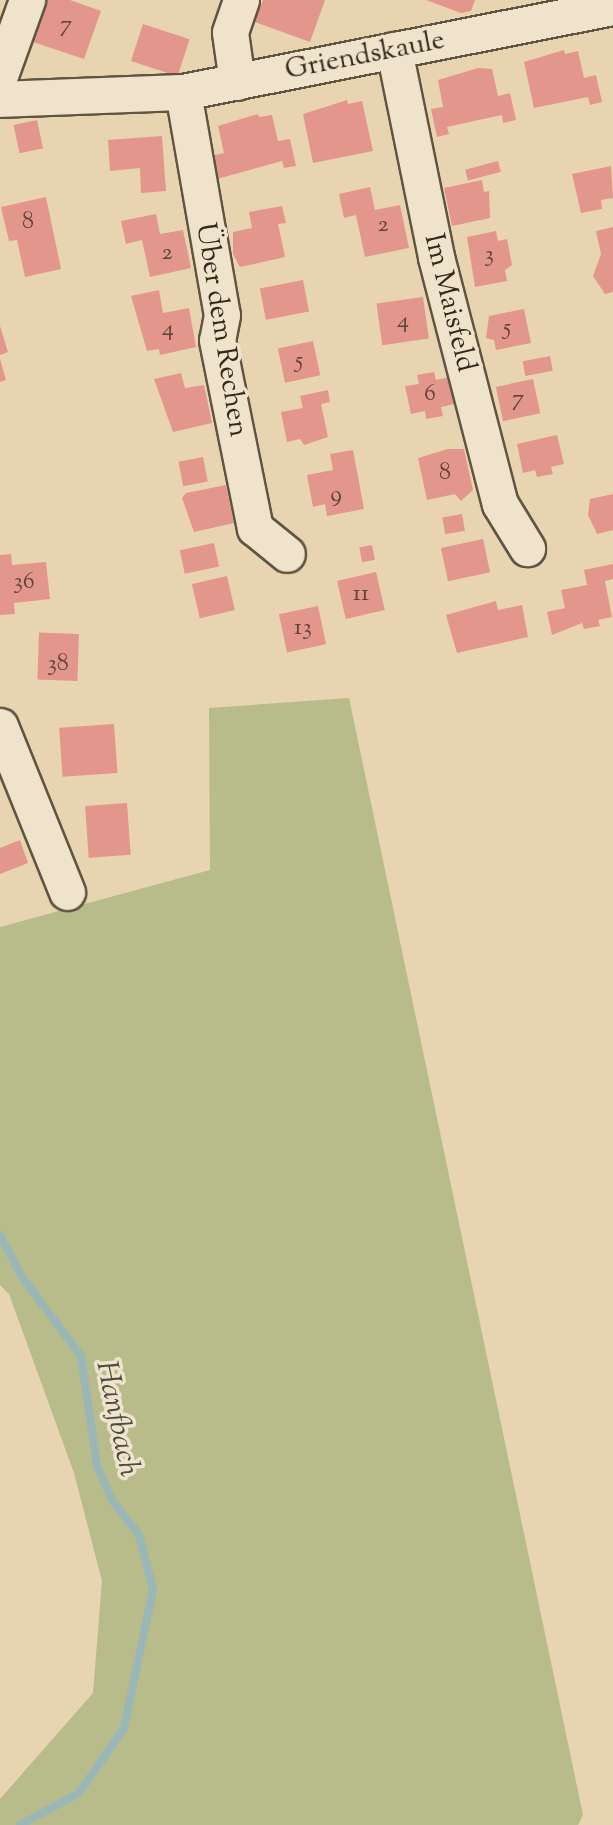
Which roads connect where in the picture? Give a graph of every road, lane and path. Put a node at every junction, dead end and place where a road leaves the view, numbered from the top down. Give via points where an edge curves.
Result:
1 (27, 0) edge
2 (241, 0) edge
3 (612, 11) edge
4 (498, 15) edge
5 (394, 50) junction
6 (0, 75) edge
7 (237, 82) junction
8 (183, 92) junction
9 (0, 99) edge
10 (527, 548) dead end
11 (287, 554) dead end
12 (0, 726) edge
13 (66, 892) dead end

1 - 6 street
2 - 7 street via 230,32
3 - 4 street, Griendskaule
4 - 5 street, Griendskaule
5 - 7 street, Griendskaule
5 - 10 street, Im Maisfeld via 436,257 500,504
7 - 8 street, Griendskaule
8 - 9 street, Griendskaule
8 - 11 street, Über dem Rechen via 222,315 217,340 255,528
12 - 13 street

